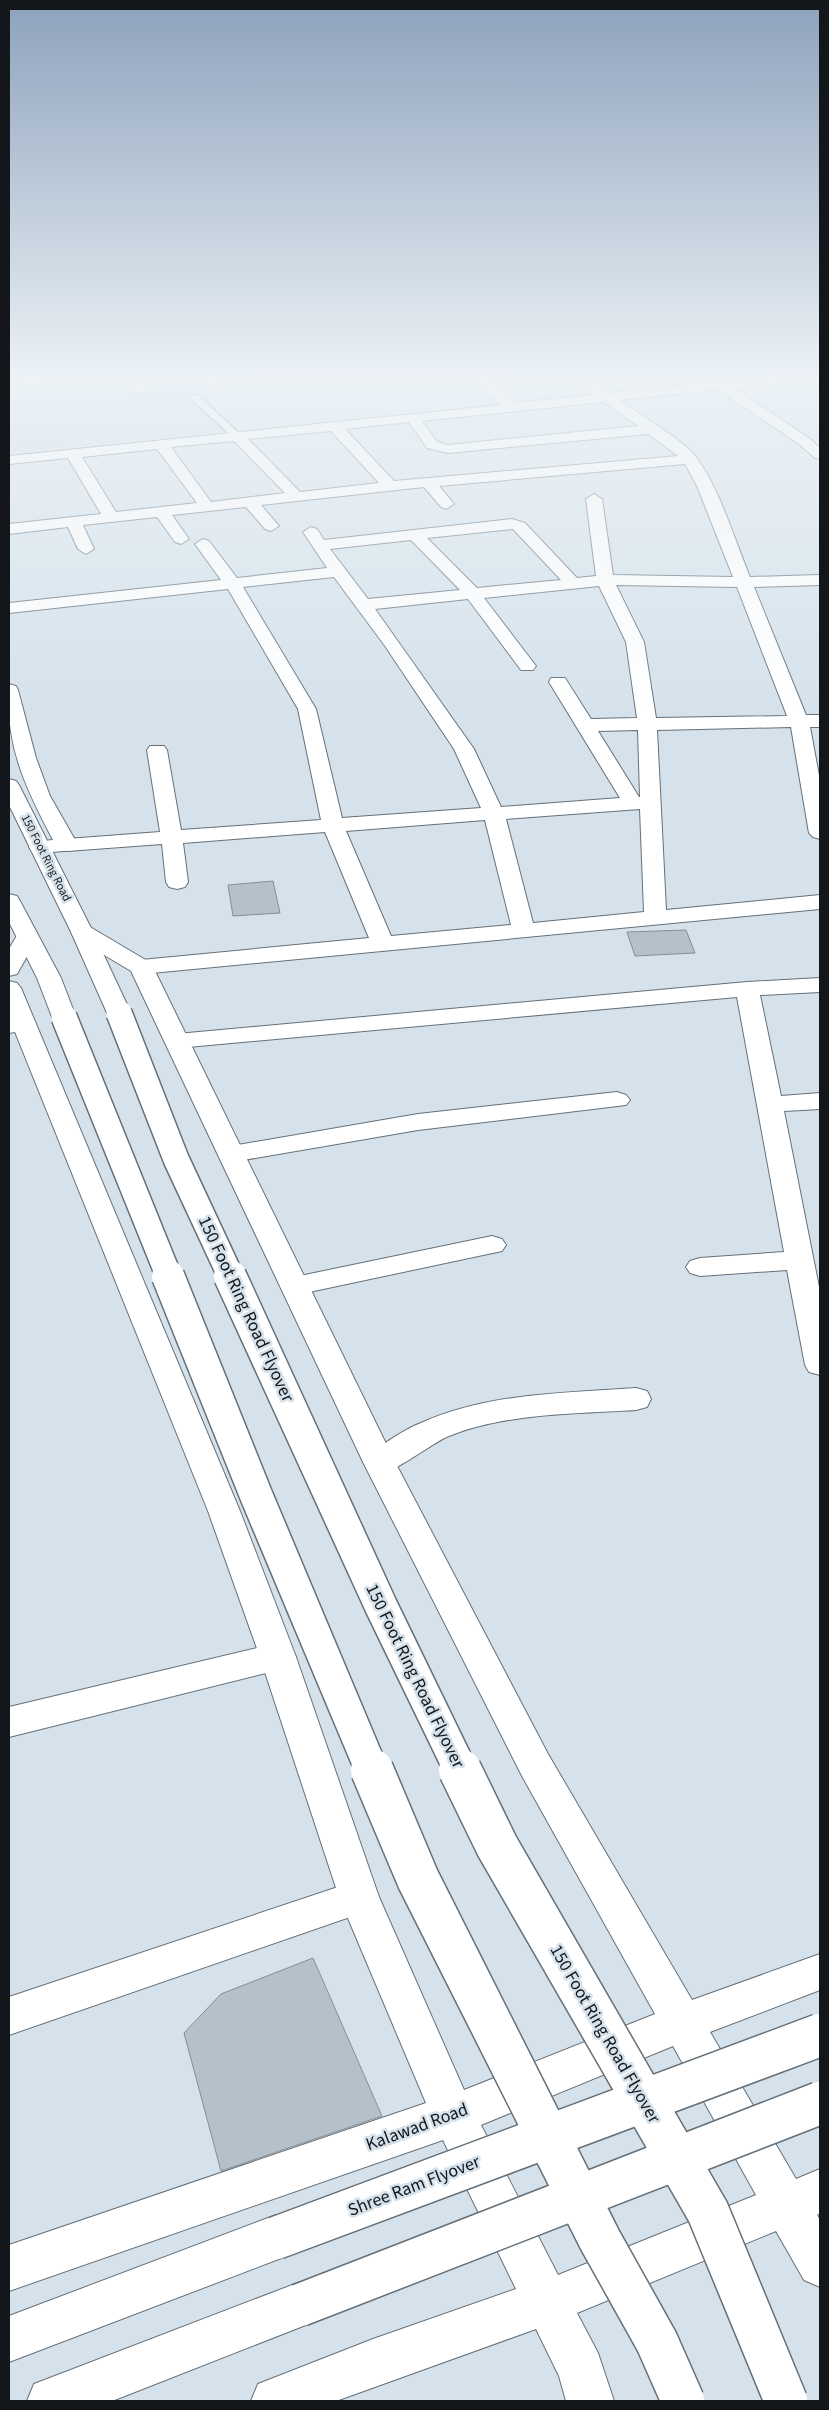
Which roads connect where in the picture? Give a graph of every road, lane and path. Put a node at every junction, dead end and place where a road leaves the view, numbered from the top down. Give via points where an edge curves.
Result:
1 (93, 488) edge
2 (194, 488) edge
3 (289, 488) edge
4 (368, 488) edge
5 (433, 488) edge
6 (706, 488) edge
7 (337, 492) junction
8 (297, 497) junction
9 (594, 499) dead end
10 (250, 502) junction
11 (352, 505) dead end
12 (207, 507) junction
13 (161, 512) junction
14 (111, 518) junction
15 (74, 522) junction
16 (272, 526) dead end
17 (9, 528) edge
18 (465, 528) junction
19 (414, 534) junction
20 (181, 539) dead end
21 (203, 544) dead end
22 (86, 548) dead end
23 (338, 572) junction
24 (605, 580) junction
25 (820, 580) edge
26 (744, 582) junction
27 (573, 583) junction
28 (233, 584) junction
29 (473, 594) junction
30 (363, 605) junction
31 (9, 608) edge
32 (527, 666) dead end
33 (558, 682) dead end
34 (9, 690) edge
35 (799, 721) junction
36 (820, 721) edge
37 (647, 724) junction
38 (585, 726) junction
39 (157, 750) dead end
40 (9, 784) edge
41 (642, 803) junction
42 (494, 814) junction
43 (333, 826) junction
44 (820, 833) edge
45 (172, 838) junction
46 (67, 846) junction
47 (40, 847) junction
48 (177, 882) dead end
49 (820, 902) edge
50 (11, 911) edge
51 (655, 917) junction
52 (524, 930) junction
53 (82, 932) junction
54 (18, 938) edge
55 (383, 944) junction
56 (141, 967) junction
57 (9, 969) edge
58 (820, 985) edge
59 (9, 988) edge
60 (747, 990) junction
61 (16, 1025) edge
62 (177, 1041) junction
63 (618, 1100) dead end
64 (820, 1100) edge
65 (769, 1104) junction
66 (232, 1154) junction
67 (492, 1245) dead end
68 (801, 1260) junction
69 (700, 1267) dead end
70 (295, 1286) junction
71 (820, 1365) edge
72 (636, 1399) dead end
73 (379, 1462) junction
74 (278, 1657) junction
75 (9, 1722) edge
76 (359, 1897) junction
77 (820, 1972) edge
78 (9, 2016) edge
79 (681, 2023) junction
80 (820, 2035) edge
81 (820, 2103) edge
82 (453, 2115) junction
83 (804, 2198) edge
84 (820, 2264) edge
85 (9, 2268) edge
86 (548, 2302) junction
87 (9, 2339) edge
88 (51, 2401) edge
89 (275, 2401) edge
90 (590, 2401) edge
91 (683, 2401) edge
92 (786, 2401) edge

1 - 14 main road
2 - 12 main road
3 - 8 main road
4 - 7 main road
5 - 18 main road
6 - 26 main road
7 - 8 main road
7 - 11 main road
8 - 10 main road
9 - 24 main road
10 - 12 main road
10 - 16 main road
12 - 13 main road
13 - 14 main road
13 - 20 main road
14 - 15 main road
15 - 17 main road
15 - 22 main road
18 - 19 main road
18 - 27 main road via 498,524 519,526
19 - 23 main road via 315,539
19 - 29 main road
21 - 28 main road
23 - 28 main road
23 - 30 main road
24 - 26 main road
24 - 27 main road
24 - 37 main road via 635,642
25 - 26 main road
26 - 35 main road
27 - 29 main road
28 - 31 main road
28 - 43 main road via 307,709
29 - 30 main road
29 - 32 main road
30 - 42 main road via 464,749
33 - 38 main road
34 - 46 main road via 26,758 40,796
35 - 36 main road
35 - 37 main road
35 - 44 main road
37 - 38 main road
37 - 41 main road
38 - 41 main road
39 - 45 main road
40 - 47 main road, 150 Foot Ring Road
41 - 42 main road
41 - 51 main road
42 - 43 main road
42 - 52 main road
43 - 45 main road
43 - 55 main road
45 - 46 main road
45 - 48 main road
46 - 47 main road
47 - 53 main road, 150 Foot Ring Road
49 - 51 main road
50 - 54 main road
51 - 52 main road
52 - 55 main road
53 - 56 main road
53 - 92 main road, 150 Foot Ring Road Flyover, bridge via 119,1013 176,1159 385,1615 497,1846 708,2212
54 - 57 main road
54 - 91 main road, bridge via 49,978 256,1495 418,1879 600,2240 658,2342
55 - 56 main road
56 - 62 main road
58 - 60 main road
59 - 61 main road
60 - 62 main road
60 - 65 main road
61 - 74 main road via 224,1512
62 - 66 main road
63 - 66 main road via 418,1122
64 - 65 main road
65 - 68 main road
66 - 70 main road
67 - 70 main road
68 - 69 main road
68 - 71 main road
70 - 73 main road
72 - 73 main road via 539,1405 464,1418 430,1431
73 - 79 main road via 535,1765
74 - 75 main road
74 - 76 main road
76 - 78 main road
76 - 82 main road
77 - 79 main road, Kalawad Road
79 - 82 main road, Kalawad Road
79 - 83 main road
80 - 87 main road, Shree Ram Flyover, bridge
81 - 88 main road, bridge
82 - 85 main road, Kalawad Road
82 - 86 main road
83 - 84 main road
83 - 86 main road
86 - 89 main road
86 - 90 main road via 581,2370

